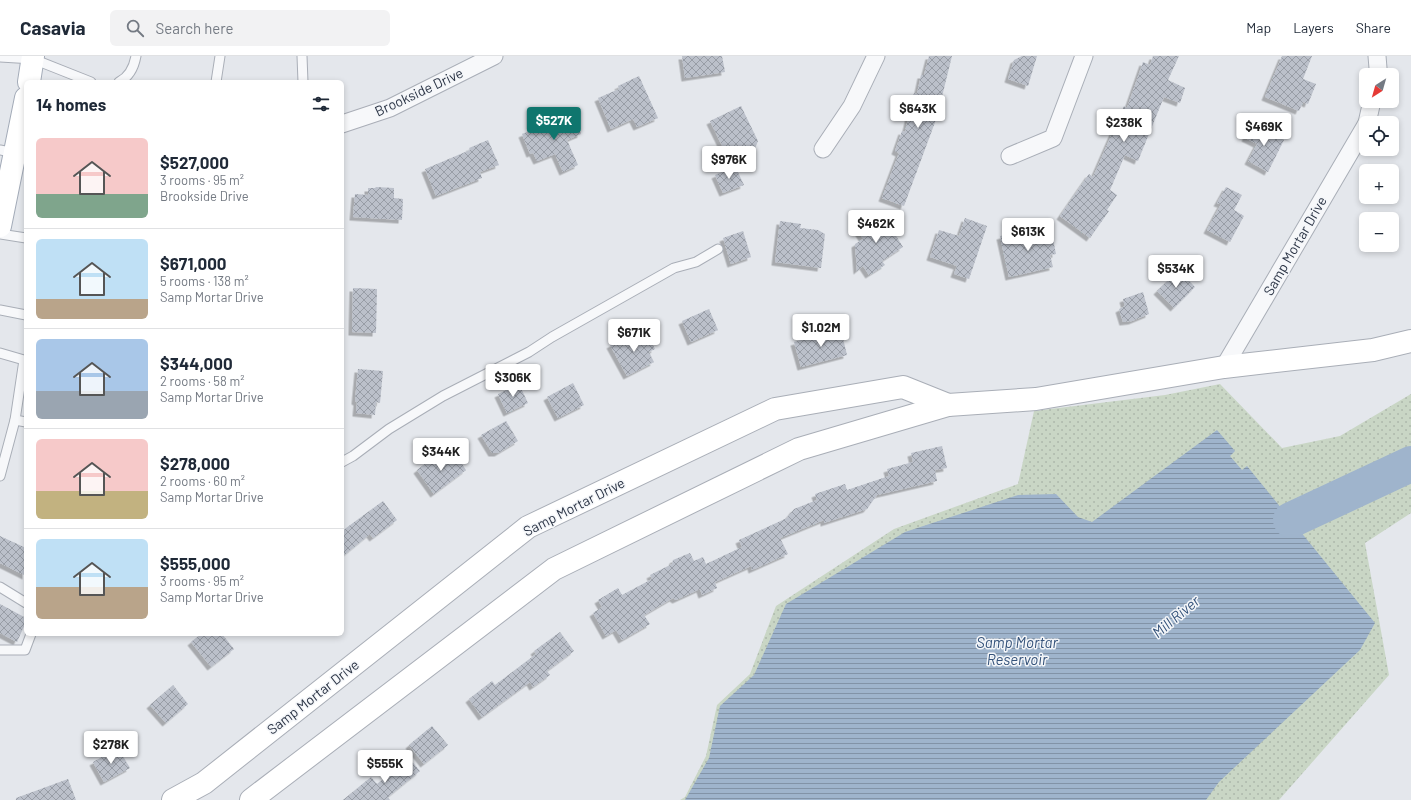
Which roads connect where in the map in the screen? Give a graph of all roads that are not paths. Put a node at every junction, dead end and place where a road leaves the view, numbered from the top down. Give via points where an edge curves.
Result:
1 (136, 56) edge
2 (220, 56) edge
3 (302, 56) edge
4 (494, 56) edge
5 (876, 56) edge
6 (1084, 56) edge
7 (1377, 56) edge
8 (0, 57) edge
9 (33, 57) edge
10 (1377, 68) edge
11 (29, 80) edge
12 (87, 80) edge
13 (122, 80) edge
14 (216, 80) edge
15 (303, 80) edge
16 (344, 123) edge
17 (24, 124) edge
18 (1359, 138) edge
19 (823, 149) dead end
20 (7, 152) edge
21 (1010, 156) dead end
22 (0, 226) edge
23 (0, 234) edge
24 (24, 238) edge
25 (718, 249) dead end
26 (0, 310) edge
27 (24, 315) edge
28 (1411, 341) edge
29 (0, 353) edge
30 (1224, 367) junction
31 (948, 405) junction
32 (15, 420) junction
33 (24, 422) edge
34 (344, 461) edge
35 (0, 476) edge
36 (0, 587) edge
37 (24, 602) edge
38 (30, 636) edge
39 (0, 650) edge
40 (173, 800) edge
41 (250, 800) edge

1 - 13 lane via 134,64
2 - 14 lane
3 - 15 lane
4 - 16 street, Brookside Drive via 390,108
5 - 19 street via 852,106
6 - 21 street via 1052,138
7 - 10 street
8 - 9 lane
9 - 11 main road
9 - 12 lane
17 - 20 main road
18 - 30 street, Samp Mortar Drive
20 - 22 main road
23 - 24 lane
25 - 34 lane via 696,262 674,268 530,352 444,396
26 - 27 lane
28 - 30 main road, Samp Mortar Drive via 1373,350
29 - 32 lane via 24,360
30 - 31 main road, Samp Mortar Drive via 1036,399
31 - 40 main road, Samp Mortar Drive via 902,387 775,409 528,527 204,783
31 - 41 main road, Samp Mortar Drive via 799,449 554,569
32 - 33 lane
32 - 35 lane
36 - 37 lane
38 - 39 lane via 25,650

